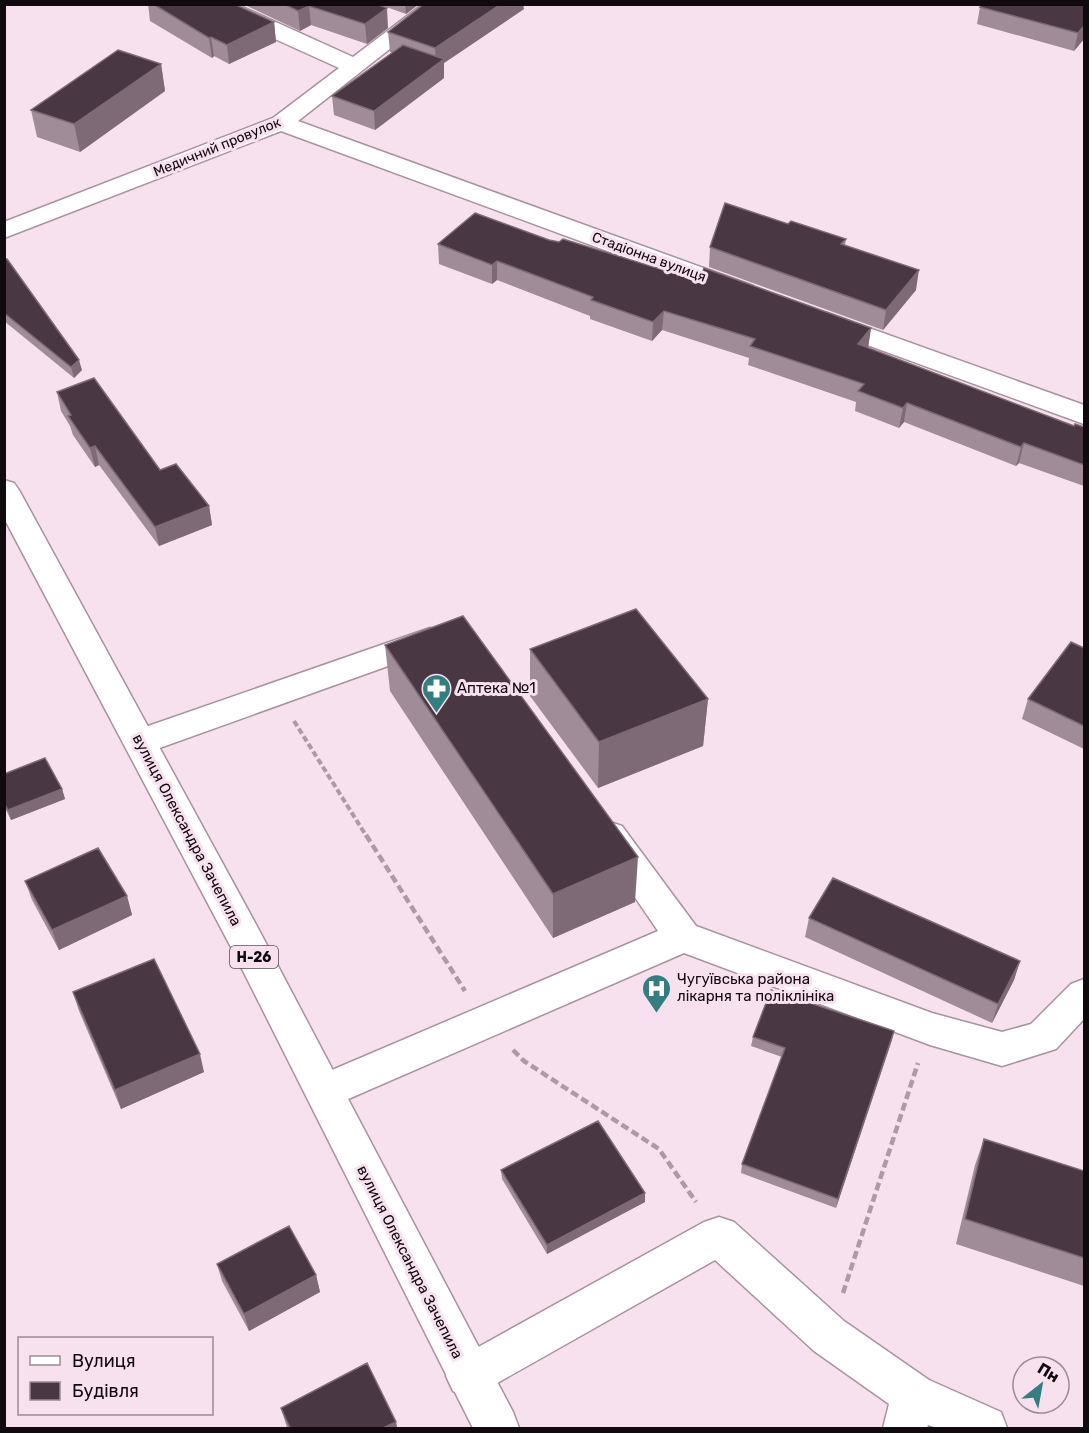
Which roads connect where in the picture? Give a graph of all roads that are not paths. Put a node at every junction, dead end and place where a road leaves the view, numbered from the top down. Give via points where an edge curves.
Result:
1 (217, 4) edge
2 (436, 4) edge
3 (354, 66) junction
4 (281, 123) junction
5 (4, 231) edge
6 (772, 302) edge
7 (806, 314) edge
8 (1084, 415) edge
9 (4, 490) edge
10 (461, 628) edge
11 (140, 742) junction
12 (593, 812) edge
13 (683, 937) junction
14 (1084, 995) edge
15 (325, 1091) junction
16 (468, 1377) junction
17 (909, 1412) edge
18 (497, 1428) edge
19 (985, 1428) edge

1 - 3 street
2 - 3 street, Медичний провулок via 398,22
3 - 4 street, Медичний провулок
4 - 5 street, Медичний провулок
4 - 6 street, Стадіонна вулиця
7 - 8 street
9 - 11 street, вулиця Олександра Зачепила / Н-26
10 - 11 street
11 - 15 street, вулиця Олександра Зачепила / Н-26
12 - 13 street
13 - 14 street via 930,1029 1002,1049 1043,1037
13 - 15 street
15 - 16 street, вулиця Олександра Зачепила / Н-26
16 - 17 street via 719,1236
16 - 18 street, вулиця Олександра Зачепила / Н-26
17 - 19 street

